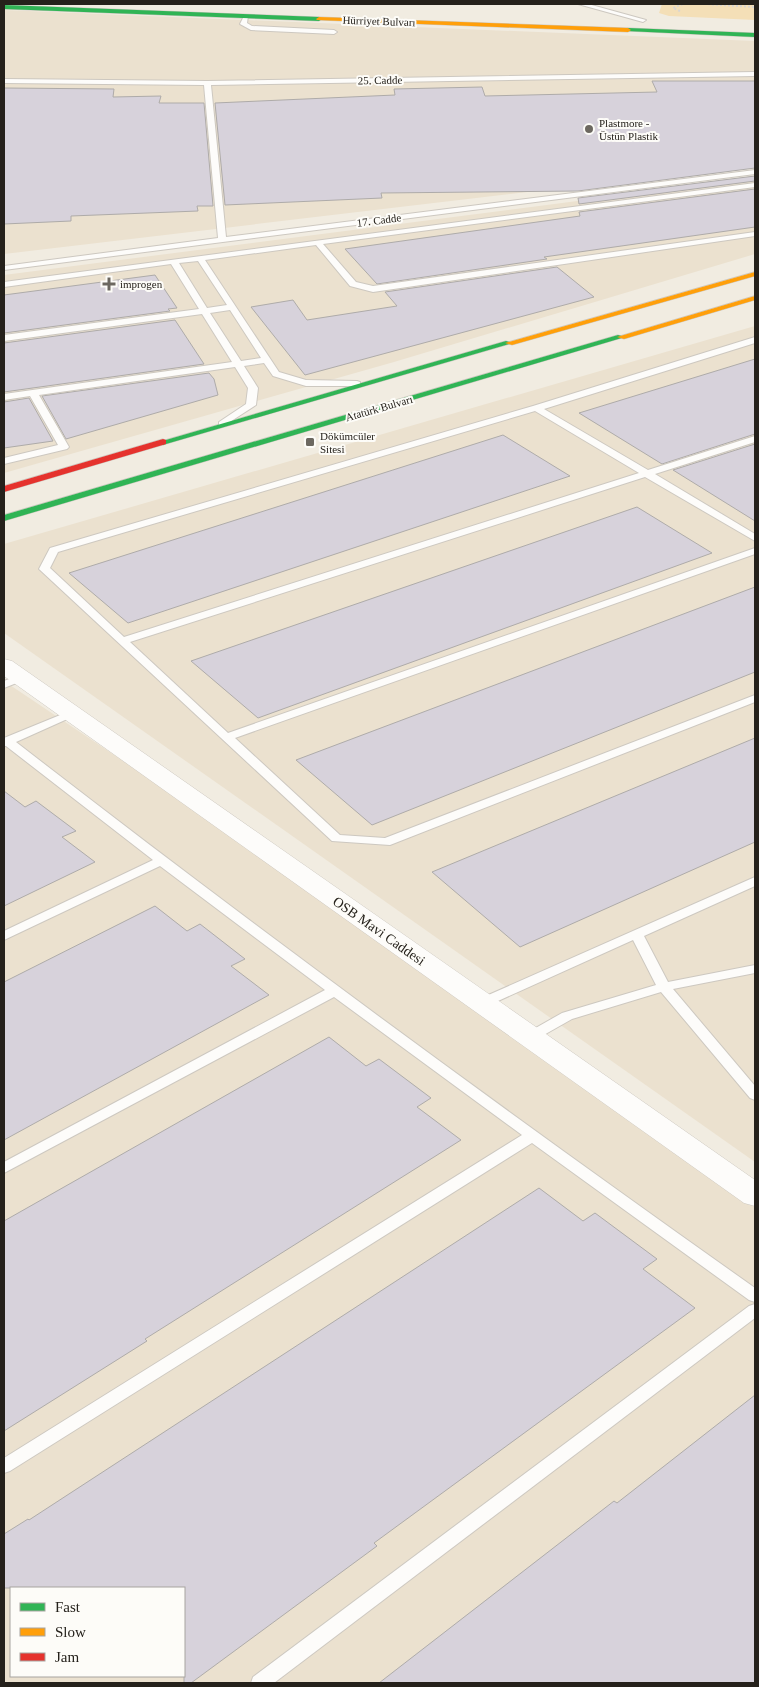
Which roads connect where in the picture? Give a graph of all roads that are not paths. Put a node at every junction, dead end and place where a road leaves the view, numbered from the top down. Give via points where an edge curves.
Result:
1 (201, 4) edge
2 (582, 4) edge
3 (4, 7) edge
4 (246, 16) junction
5 (643, 20) junction
6 (755, 25) edge
7 (334, 32) dead end
8 (755, 35) edge
9 (755, 74) edge
10 (4, 81) edge
11 (208, 83) junction
12 (755, 172) edge
13 (755, 185) edge
14 (755, 234) edge
15 (222, 240) junction
16 (318, 243) junction
17 (200, 258) junction
18 (174, 262) junction
19 (4, 268) edge
20 (755, 274) edge
21 (4, 284) edge
22 (755, 298) edge
23 (232, 307) junction
24 (204, 311) junction
25 (4, 338) edge
26 (755, 340) edge
27 (266, 360) junction
28 (238, 364) junction
29 (367, 383) junction
30 (33, 393) junction
31 (4, 397) edge
32 (536, 408) junction
33 (220, 426) junction
34 (755, 439) edge
35 (4, 461) edge
36 (648, 474) junction
37 (4, 489) edge
38 (4, 518) edge
39 (755, 538) edge
40 (755, 551) edge
41 (122, 641) junction
42 (9, 676) edge
43 (755, 698) edge
44 (70, 714) junction
45 (227, 737) junction
46 (6, 742) edge
47 (160, 861) junction
48 (755, 881) edge
49 (637, 935) junction
50 (4, 936) edge
51 (755, 969) edge
52 (664, 987) junction
53 (333, 992) junction
54 (482, 1003) junction
55 (530, 1037) junction
56 (755, 1095) edge
57 (530, 1137) junction
58 (4, 1168) edge
59 (755, 1195) edge
60 (755, 1296) edge
61 (755, 1310) edge
62 (4, 1466) edge
63 (260, 1683) edge

1 - 5 main road, Hürriyet Bulvarı
2 - 5 lane
3 - 4 main road, Hürriyet Bulvarı
4 - 7 lane via 243,24 251,28
4 - 8 main road, Hürriyet Bulvarı
5 - 6 main road, Hürriyet Bulvarı
9 - 11 lane, 25. Cadde
10 - 11 lane, 25. Cadde
11 - 15 lane
12 - 15 lane, 17. Cadde
13 - 16 lane
14 - 16 lane via 373,289 353,284
15 - 19 lane, 17. Cadde
16 - 17 lane
17 - 18 lane
17 - 23 lane
18 - 21 lane
18 - 24 lane
20 - 29 main road, Atatürk Bulvarı
22 - 38 main road, Atatürk Bulvarı
23 - 24 lane
23 - 27 lane
24 - 25 lane
24 - 28 lane
26 - 32 lane
27 - 28 lane
27 - 29 lane via 276,374 294,382 321,386
28 - 30 lane
28 - 33 lane via 253,388 250,405
29 - 33 main road, Atatürk Bulvarı
30 - 31 lane
30 - 35 lane via 64,446
32 - 36 lane
32 - 41 lane via 54,550 44,569
33 - 37 main road, Atatürk Bulvarı
34 - 36 lane
36 - 39 lane
36 - 41 lane
40 - 45 lane
41 - 45 lane
42 - 44 street, OSB Mavi Caddesi
43 - 45 lane via 386,842 336,838
44 - 46 lane
44 - 54 street, OSB Mavi Caddesi
46 - 47 lane
47 - 50 lane
47 - 53 lane
48 - 49 lane
49 - 52 lane
49 - 54 lane
51 - 52 lane
52 - 55 lane via 567,1016
52 - 56 lane
53 - 57 lane
53 - 58 lane
54 - 55 street, OSB Mavi Caddesi
55 - 59 street, OSB Mavi Caddesi
57 - 60 lane
57 - 62 lane
61 - 63 lane

